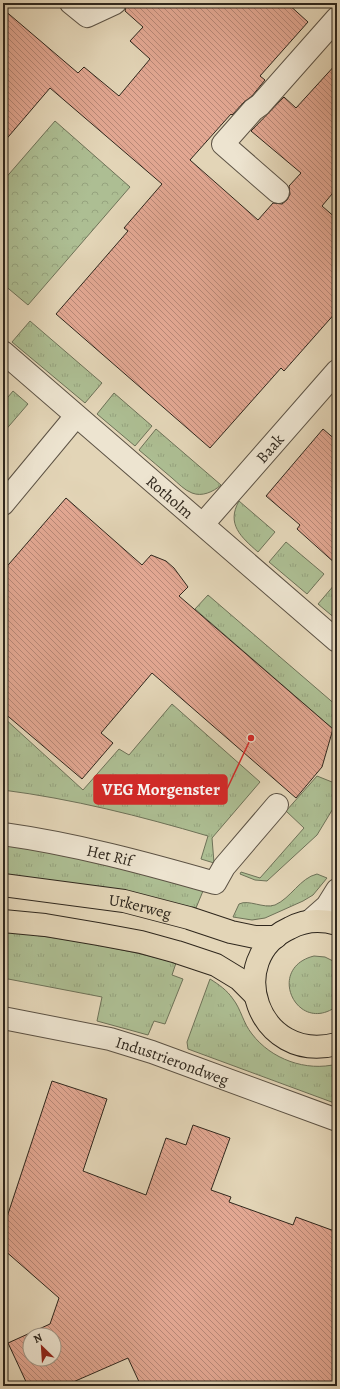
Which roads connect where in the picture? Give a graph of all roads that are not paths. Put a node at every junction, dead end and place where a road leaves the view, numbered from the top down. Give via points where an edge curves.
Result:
1 (71, 3) edge
2 (116, 3) edge
3 (337, 18) edge
4 (278, 192) dead end
5 (3, 352) edge
6 (337, 371) edge
7 (76, 416) junction
8 (3, 504) edge
9 (202, 524) junction
10 (337, 641) edge
11 (278, 805) dead end
12 (3, 834) edge
13 (3, 885) edge
14 (337, 890) edge
15 (3, 921) edge
16 (310, 921) junction
17 (337, 924) edge
18 (276, 936) junction
19 (255, 995) junction
20 (3, 1018) edge
21 (337, 1044) edge
22 (337, 1120) edge

1 - 2 street via 87,16
3 - 4 street via 223,144
5 - 7 street, Rotholm
6 - 9 street, Baak
7 - 8 street
7 - 9 street, Rotholm
9 - 10 street, Rotholm
11 - 12 street, Het Rif via 224,867 215,883 114,855
13 - 18 main road, Urkerweg via 124,901 231,932 255,937
14 - 16 street via 327,906
15 - 19 main road via 98,934 177,952 216,965 239,979
16 - 17 main road
16 - 18 main road
18 - 19 main road via 258,963 254,978
19 - 21 main road via 264,1018 281,1036 312,1047
20 - 22 street, Industrierondweg via 110,1039

